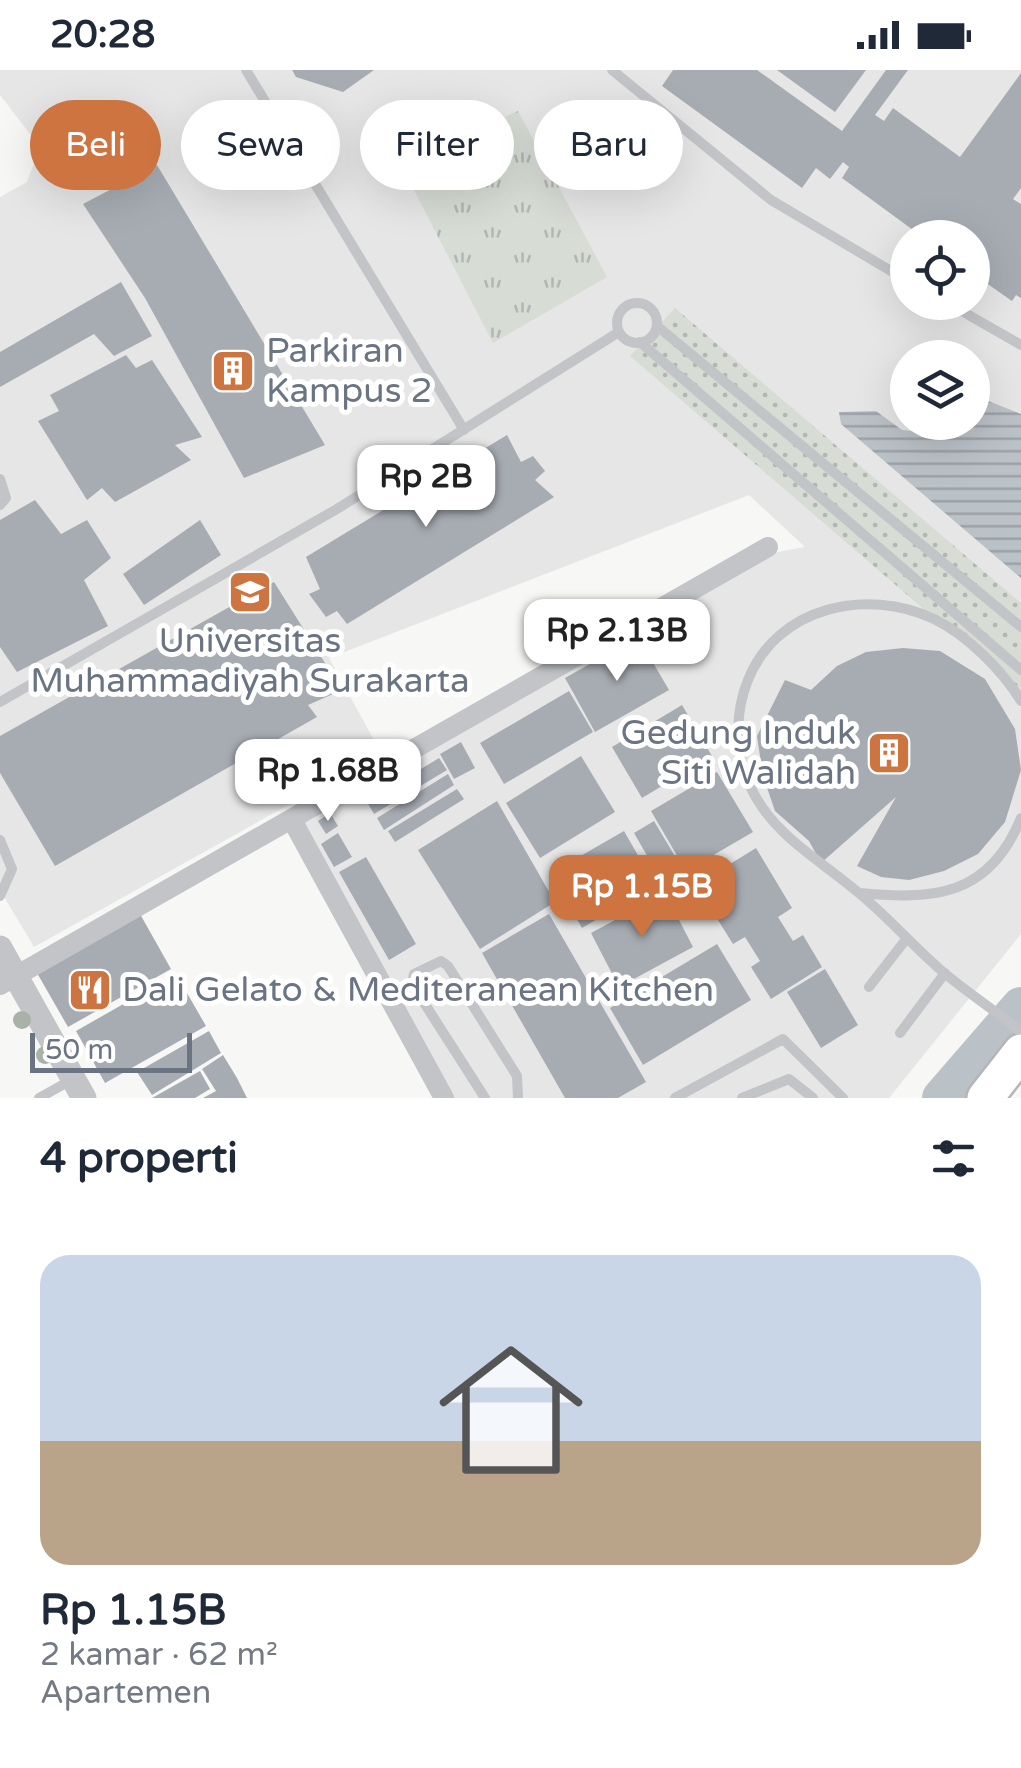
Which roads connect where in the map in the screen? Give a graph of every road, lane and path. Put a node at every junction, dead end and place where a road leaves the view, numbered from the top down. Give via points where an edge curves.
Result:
1 (246, 70) edge
2 (612, 70) edge
3 (890, 269) edge
4 (978, 320) edge
5 (657, 326) junction
6 (619, 332) junction
7 (640, 342) junction
8 (1021, 344) edge
9 (464, 430) junction
10 (0, 479) edge
11 (0, 505) edge
12 (768, 548) dead end
13 (1021, 627) edge
14 (1005, 655) junction
15 (994, 666) junction
16 (1021, 670) edge
17 (0, 702) edge
18 (1021, 702) edge
19 (1021, 818) edge
20 (292, 820) junction
21 (0, 840) edge
22 (859, 893) junction
23 (0, 896) edge
24 (907, 938) junction
25 (0, 948) edge
26 (945, 973) junction
27 (8, 982) edge
28 (870, 987) dead end
29 (900, 1033) dead end
30 (1020, 1038) edge
31 (78, 1089) edge
32 (39, 1098) edge
33 (444, 1098) edge
34 (485, 1098) edge
35 (518, 1098) edge
36 (675, 1098) edge
37 (742, 1098) edge
38 (813, 1098) edge
39 (843, 1098) edge
40 (985, 1098) edge

1 - 9 lane
2 - 3 lane via 771,200
4 - 8 lane
5 - 6 lane via 652,309 634,303 620,314
5 - 7 lane
5 - 13 lane
6 - 7 lane
6 - 9 lane
7 - 14 lane
9 - 17 lane
10 - 11 lane via 6,498
12 - 20 street
14 - 15 lane
14 - 16 lane
15 - 18 lane
15 - 22 lane via 938,621 911,610 860,606 836,606 794,622 764,648 741,698 738,731 751,789 786,835
19 - 22 lane via 984,870 946,893
20 - 27 street
20 - 33 street
21 - 23 lane via 12,869
22 - 24 lane
24 - 26 lane
24 - 28 lane
25 - 27 street
26 - 29 lane
26 - 30 lane
27 - 31 street
30 - 40 highway
31 - 32 lane
34 - 35 lane via 412,984 429,963 448,966 517,1076
36 - 39 lane via 783,1039
37 - 38 lane via 789,1078

